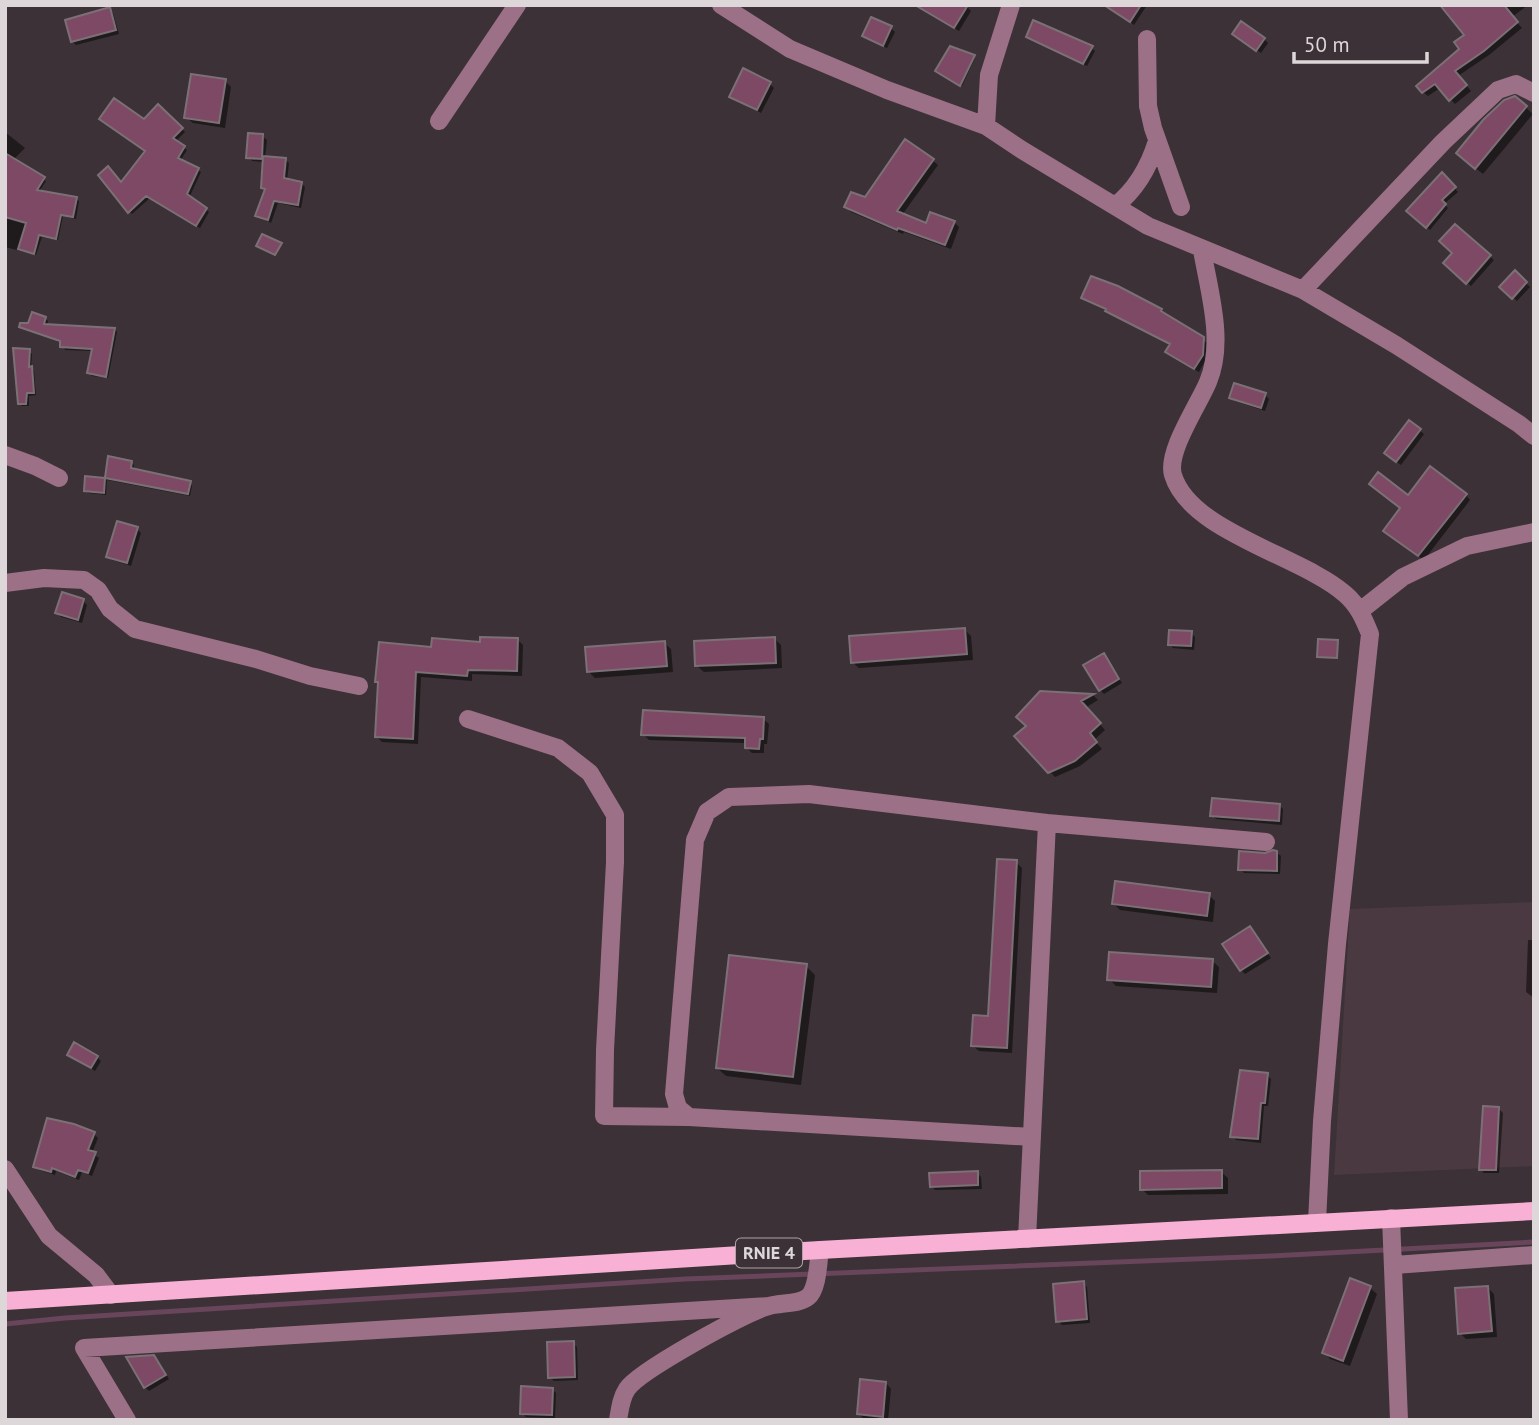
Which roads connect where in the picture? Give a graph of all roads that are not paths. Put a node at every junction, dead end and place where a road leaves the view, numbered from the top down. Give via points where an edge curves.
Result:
1 (517, 5) edge
2 (721, 5) edge
3 (1012, 5) edge
4 (1147, 39) dead end
5 (1534, 93) edge
6 (439, 121) dead end
7 (986, 125) junction
8 (1157, 141) junction
9 (1115, 206) junction
10 (1181, 207) dead end
11 (1202, 250) junction
12 (1303, 289) junction
13 (1534, 436) edge
14 (5, 455) edge
15 (59, 478) dead end
16 (1534, 532) edge
17 (5, 583) edge
18 (1360, 611) junction
19 (359, 686) dead end
20 (468, 719) dead end
21 (1047, 823) junction
22 (1266, 842) dead end
23 (689, 1117) junction
24 (1032, 1136) junction
25 (5, 1169) edge
26 (1534, 1211) edge
27 (1391, 1218) junction
28 (1317, 1222) junction
29 (1027, 1239) junction
30 (820, 1250) junction
31 (1534, 1255) edge
32 (1394, 1265) junction
33 (111, 1295) junction
34 (5, 1301) edge
35 (769, 1306) junction
36 (127, 1420) edge
37 (618, 1420) edge
38 (1399, 1420) edge

1 - 6 street
2 - 7 street via 790,49
3 - 7 street via 989,75
4 - 8 street via 1148,106
5 - 12 street via 1516,85 1498,90
7 - 9 street
8 - 9 street via 1139,181
8 - 10 street
9 - 11 street
11 - 12 street
11 - 18 street via 1215,348 1209,379 1174,454 1171,472 1179,491 1202,514 1345,593
12 - 13 street
14 - 15 street
16 - 18 street via 1467,546 1403,577
17 - 19 street via 44,578 84,580 135,629
18 - 28 street via 1370,634 1369,658 1337,944
20 - 23 street via 558,748 590,773 615,815 604,1116
21 - 22 street
21 - 23 street via 809,794 729,797 707,812 695,840 674,1094 678,1108
21 - 24 street
23 - 24 street
24 - 29 street
25 - 33 street via 49,1236 96,1275
26 - 27 main road, RNIE 4
27 - 28 main road, RNIE 4
27 - 32 street
28 - 29 main road, RNIE 4
29 - 30 main road, RNIE 4
30 - 33 main road, RNIE 4
30 - 35 street via 810,1296
31 - 32 street
32 - 38 street
33 - 34 main road, RNIE 4
35 - 36 street via 84,1348
35 - 37 street via 654,1367 628,1387

